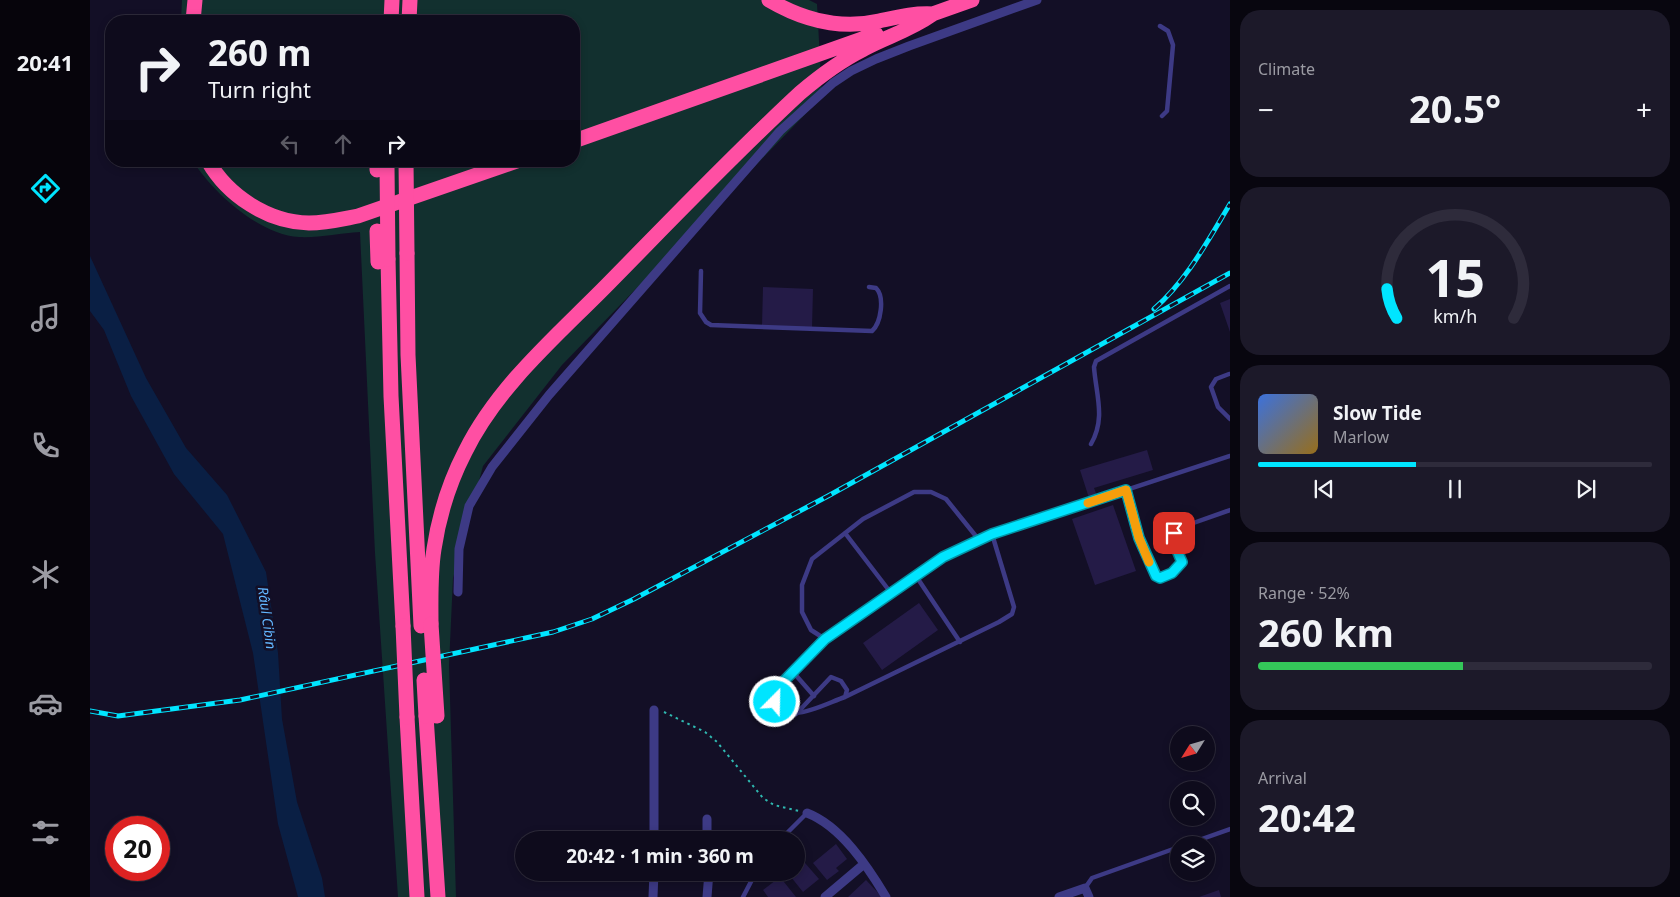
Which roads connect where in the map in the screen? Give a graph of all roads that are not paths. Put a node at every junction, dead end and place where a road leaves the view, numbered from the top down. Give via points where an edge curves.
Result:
1 (195, 0) edge
2 (382, 0) edge
3 (392, 0) edge
4 (410, 0) edge
5 (769, 0) edge
6 (972, 0) edge
7 (1037, 0) edge
8 (932, 14) junction
9 (194, 15) edge
10 (382, 15) edge
11 (391, 15) edge
12 (410, 15) edge
13 (1160, 26) dead end
14 (1162, 116) dead end
15 (580, 139) edge
16 (212, 167) edge
17 (382, 167) edge
18 (406, 167) edge
19 (499, 167) edge
20 (701, 271) dead end
21 (1230, 286) edge
22 (869, 287) dead end
23 (1229, 374) edge
24 (1230, 419) edge
25 (1091, 444) dead end
26 (1230, 456) edge
27 (1126, 490) junction
28 (1230, 510) edge
29 (845, 533) junction
30 (992, 534) junction
31 (979, 540) junction
32 (916, 576) junction
33 (458, 592) dead end
34 (891, 593) junction
35 (426, 625) junction
36 (825, 639) junction
37 (960, 642) junction
38 (793, 672) junction
39 (814, 696) junction
40 (845, 697) junction
41 (654, 710) road end
42 (796, 714) junction
43 (403, 718) junction
44 (807, 813) joint
45 (707, 819) dead end
46 (1230, 829) edge
47 (654, 831) edge
48 (708, 831) edge
49 (789, 831) edge
50 (1210, 836) edge
51 (1170, 850) edge
52 (864, 864) junction
53 (654, 881) edge
54 (708, 881) edge
55 (751, 881) edge
56 (1085, 888) junction
57 (410, 897) edge
58 (417, 897) edge
59 (438, 897) edge
60 (653, 897) edge
61 (707, 897) edge
62 (743, 897) edge
63 (825, 897) edge
64 (886, 897) edge
65 (1059, 897) edge
66 (1089, 897) edge

1 - 9 highway
2 - 10 highway
3 - 11 highway
4 - 12 highway
5 - 8 highway via 794,14 824,23 869,23 907,14
6 - 8 highway
7 - 33 street via 851,71 780,131 549,395 492,467 469,506 459,549
8 - 15 highway
8 - 35 highway via 907,30 849,56 800,93 510,384 481,423 446,499 434,549
13 - 14 lane via 1168,31 1172,46 1167,111
16 - 19 highway via 223,182 254,207 290,221 309,223 358,216
17 - 43 highway, bridge via 383,260
18 - 35 highway, bridge via 408,355
20 - 22 lane via 700,312 711,325 872,331 878,324 881,297 876,288
21 - 25 lane via 1096,361 1100,414
23 - 24 lane via 1216,378 1211,387 1218,407
26 - 27 lane
27 - 28 lane via 1142,546 1156,576 1160,578 1172,573 1182,562 1173,541 1174,533 1182,527
27 - 30 lane
29 - 31 lane via 863,519 914,492 931,492 946,499
29 - 34 lane
29 - 36 lane via 812,559 802,585 802,612 811,630
30 - 31 lane
30 - 37 lane via 1014,607 1012,614
31 - 32 lane via 943,557
32 - 34 lane
32 - 37 lane
34 - 36 lane
35 - 59 highway, bridge
36 - 38 lane
37 - 40 lane
38 - 39 lane
38 - 42 lane via 774,694 775,702 784,712
39 - 40 lane via 831,677 841,681 847,690
39 - 42 lane
40 - 42 lane
41 - 47 street
43 - 57 highway
43 - 58 highway
44 - 49 lane
44 - 52 street via 828,823
45 - 48 street
46 - 50 lane
51 - 56 lane via 1092,878
52 - 63 street
52 - 64 street
53 - 60 street
54 - 61 street
55 - 62 lane
56 - 65 street
56 - 66 street

